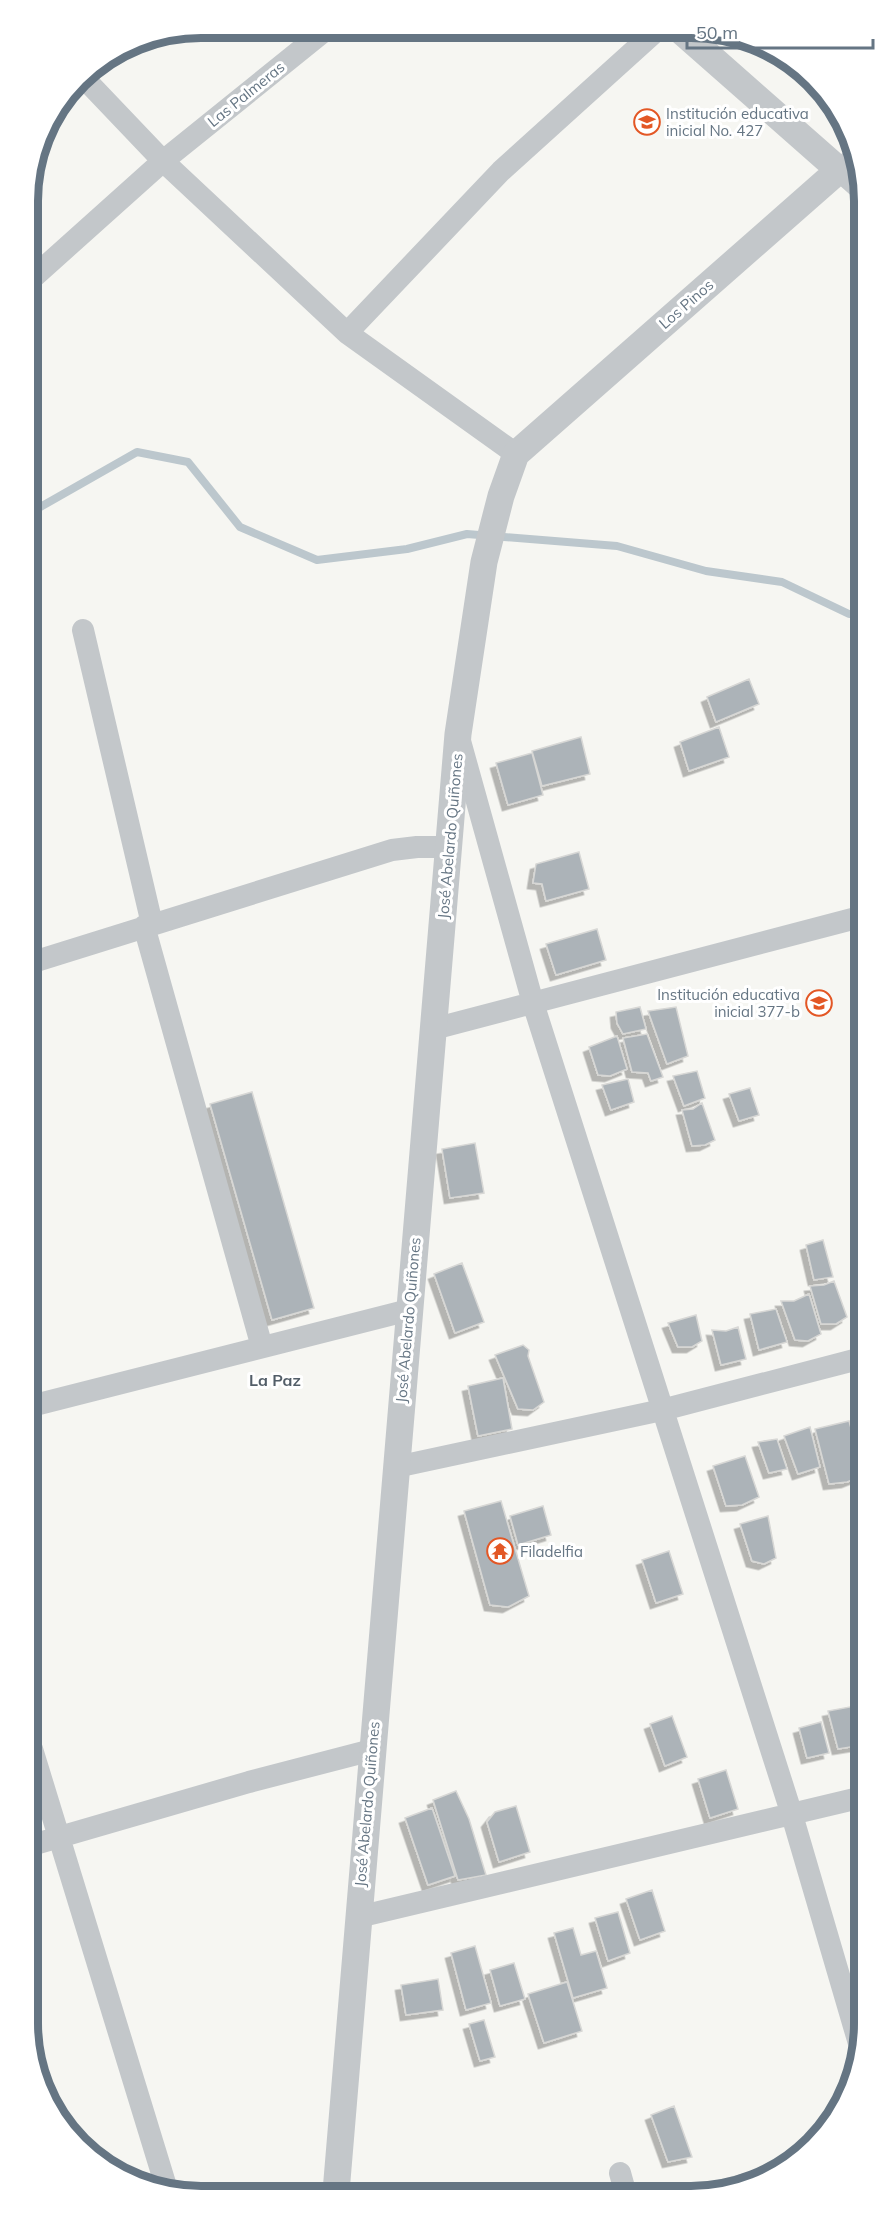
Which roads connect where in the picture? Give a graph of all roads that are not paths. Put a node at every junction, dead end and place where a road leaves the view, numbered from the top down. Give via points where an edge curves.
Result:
1 (316, 38) edge
2 (648, 38) edge
3 (690, 38) edge
4 (88, 83) edge
5 (163, 161) junction
6 (850, 169) edge
7 (851, 170) edge
8 (38, 273) edge
9 (347, 333) junction
10 (516, 454) junction
11 (84, 630) dead end
12 (458, 734) junction
13 (449, 847) junction
14 (854, 919) edge
15 (148, 925) junction
16 (38, 960) edge
17 (533, 1003) junction
18 (433, 1029) junction
19 (409, 1311) junction
20 (262, 1347) junction
21 (853, 1360) edge
22 (38, 1404) edge
23 (662, 1410) junction
24 (396, 1467) junction
25 (372, 1750) junction
26 (38, 1769) edge
27 (853, 1800) edge
28 (792, 1815) junction
29 (58, 1837) junction
30 (38, 1843) edge
31 (358, 1917) junction
32 (853, 2020) edge
33 (164, 2181) edge
34 (336, 2186) edge

1 - 5 street, Las Palmeras
2 - 9 street via 501,171
3 - 6 street
4 - 5 street
5 - 8 street, Las Palmeras
5 - 9 street
7 - 10 street, Los Pinos
9 - 10 street
10 - 12 street, José Abelardo Quiñones via 483,562
11 - 15 street
12 - 13 street, José Abelardo Quiñones
12 - 17 street
13 - 15 street via 392,850
13 - 18 street, José Abelardo Quiñones
14 - 17 street
15 - 16 street
15 - 20 street
17 - 18 street
17 - 23 street
18 - 19 street, José Abelardo Quiñones
19 - 20 street
19 - 24 street, José Abelardo Quiñones
20 - 22 street
21 - 23 street
23 - 24 street
23 - 28 street
24 - 25 street, José Abelardo Quiñones
25 - 29 street
25 - 31 street, José Abelardo Quiñones
26 - 29 street
27 - 28 street
28 - 31 street
28 - 32 street
29 - 30 street
29 - 33 street
31 - 34 street, José Abelardo Quiñones

